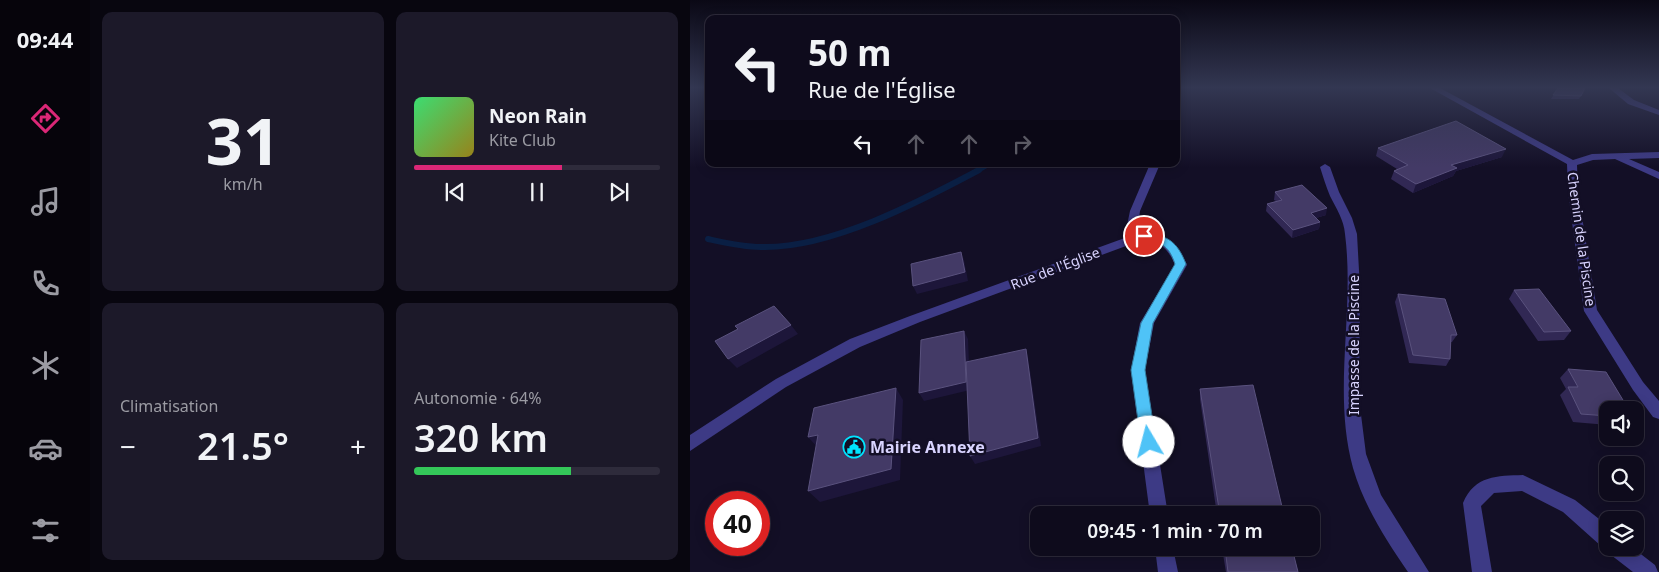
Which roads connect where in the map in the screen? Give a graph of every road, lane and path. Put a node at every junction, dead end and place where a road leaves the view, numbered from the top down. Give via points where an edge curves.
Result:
1 (1483, 115) edge
2 (1659, 155) edge
3 (1616, 156) junction
4 (1572, 163) junction
5 (1325, 166) dead end
6 (1154, 167) edge
7 (1659, 176) edge
8 (1130, 240) junction
9 (1659, 412) edge
10 (690, 444) edge
11 (1158, 506) edge
12 (1599, 531) edge
13 (1165, 556) edge
14 (1628, 556) edge
15 (1168, 572) edge
16 (1419, 572) edge
17 (1482, 572) edge
18 (1648, 572) edge

1 - 4 street
2 - 3 street, Chemin de la Piscine
3 - 4 street, Chemin de la Piscine via 1592,157
3 - 7 street
4 - 9 street, Chemin de la Piscine via 1573,192 1591,311 1638,386
5 - 16 street, Impasse de la Piscine via 1350,232 1354,290 1351,404 1358,456 1378,510
6 - 8 street via 1135,211
8 - 10 street, Rue de l'Église via 855,343 781,383
8 - 11 street, Rue de l'Église via 1144,236 1161,238 1176,252 1181,264 1147,323 1138,370
12 - 17 street via 1569,506 1523,483 1490,485 1472,503
13 - 15 street
14 - 18 street

